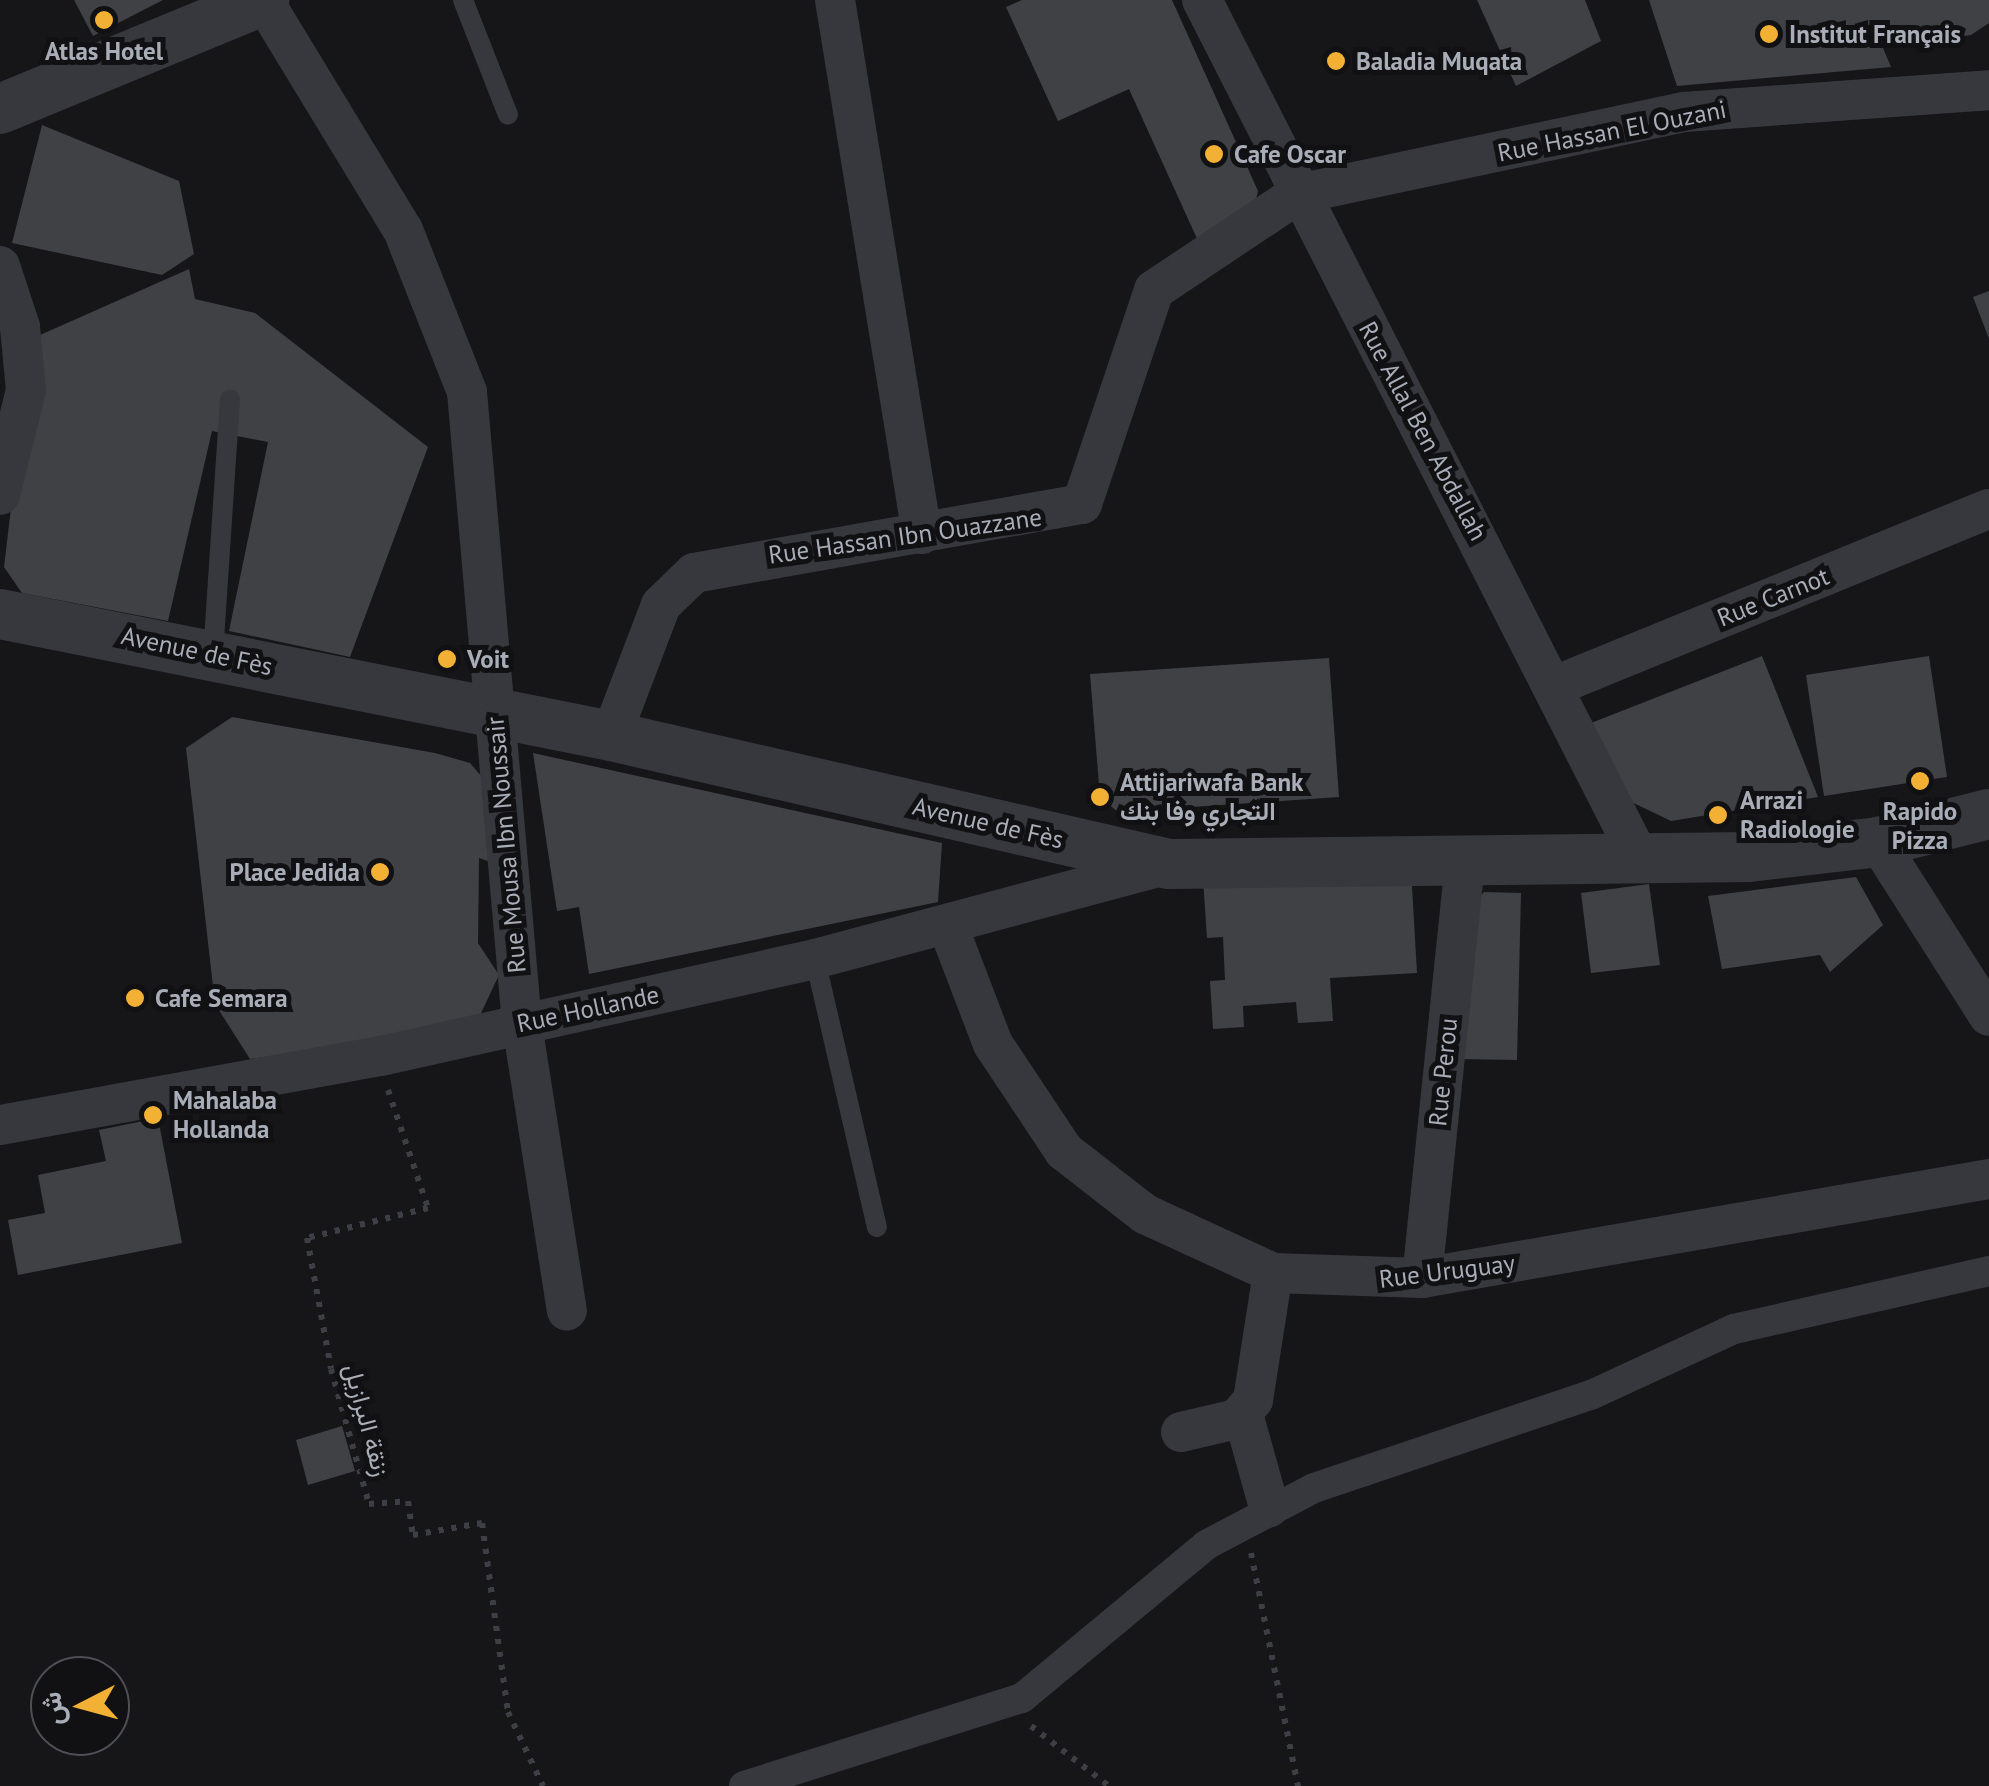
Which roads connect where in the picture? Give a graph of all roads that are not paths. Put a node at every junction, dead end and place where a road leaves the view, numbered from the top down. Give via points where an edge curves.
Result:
1 (263, 0) edge
2 (463, 0) edge
3 (835, 0) edge
4 (1202, 0) edge
5 (1989, 90) edge
6 (0, 109) edge
7 (508, 115) dead end
8 (1298, 194) junction
9 (0, 266) edge
10 (230, 400) dead end
11 (0, 495) edge
12 (1989, 508) edge
13 (922, 534) junction
14 (0, 614) edge
15 (212, 655) junction
16 (1557, 685) junction
17 (494, 712) junction
18 (611, 736) junction
19 (1989, 814) edge
20 (1878, 842) junction
21 (1642, 863) junction
22 (1169, 864) junction
23 (1465, 866) junction
24 (948, 929) junction
25 (815, 959) junction
26 (1989, 1016) edge
27 (522, 1024) junction
28 (0, 1126) edge
29 (1989, 1180) edge
30 (877, 1227) dead end
31 (1989, 1272) edge
32 (1273, 1273) junction
33 (1422, 1278) junction
34 (568, 1310) dead end
35 (1243, 1414) junction
36 (1181, 1432) dead end
37 (1254, 1516) junction
38 (744, 1786) edge

1 - 6 street
1 - 17 street, Rue Mousa Ibn Noussair via 404,230 451,341 477,446
2 - 7 lane
3 - 13 street
4 - 8 street, Rue Allal Ben Abdallah
5 - 8 street, Rue Hassan El Ouzani via 1684,112
8 - 13 street, Rue Hassan Ibn Ouazzane via 1154,290 1082,504
8 - 16 street, Rue Allal Ben Abdallah
9 - 11 street via 20,328 26,390
10 - 15 lane
12 - 16 street, Rue Carnot
13 - 18 street, Rue Hassan Ibn Ouazzane via 733,561 684,579 661,605
14 - 15 street, Avenue de Fès
15 - 17 street, Avenue de Fès
16 - 21 street, Rue Allal Ben Abdallah
17 - 18 street, Avenue de Fès
17 - 27 street, Rue Mousa Ibn Noussair
18 - 22 street, Avenue de Fès
19 - 20 street, Avenue de Fès
20 - 21 street, Avenue de Fès
20 - 26 street
21 - 23 street, Avenue de Fès
22 - 23 street, Avenue de Fès
22 - 24 street, Rue Hollande
23 - 33 street, Rue Perou
24 - 25 street, Rue Hollande
24 - 32 street, Rue Uruguay via 993,1044 1064,1151 1145,1214
25 - 27 street, Rue Hollande
25 - 30 lane
27 - 28 street, Rue Hollande
27 - 34 street, Rue Mousa Ibn Noussair
29 - 33 street, Rue Uruguay
31 - 37 street via 1734,1329 1591,1395
32 - 33 street, Rue Uruguay
32 - 35 street via 1256,1388
35 - 36 street
35 - 37 street
37 - 38 street via 1056,1676 1004,1706

